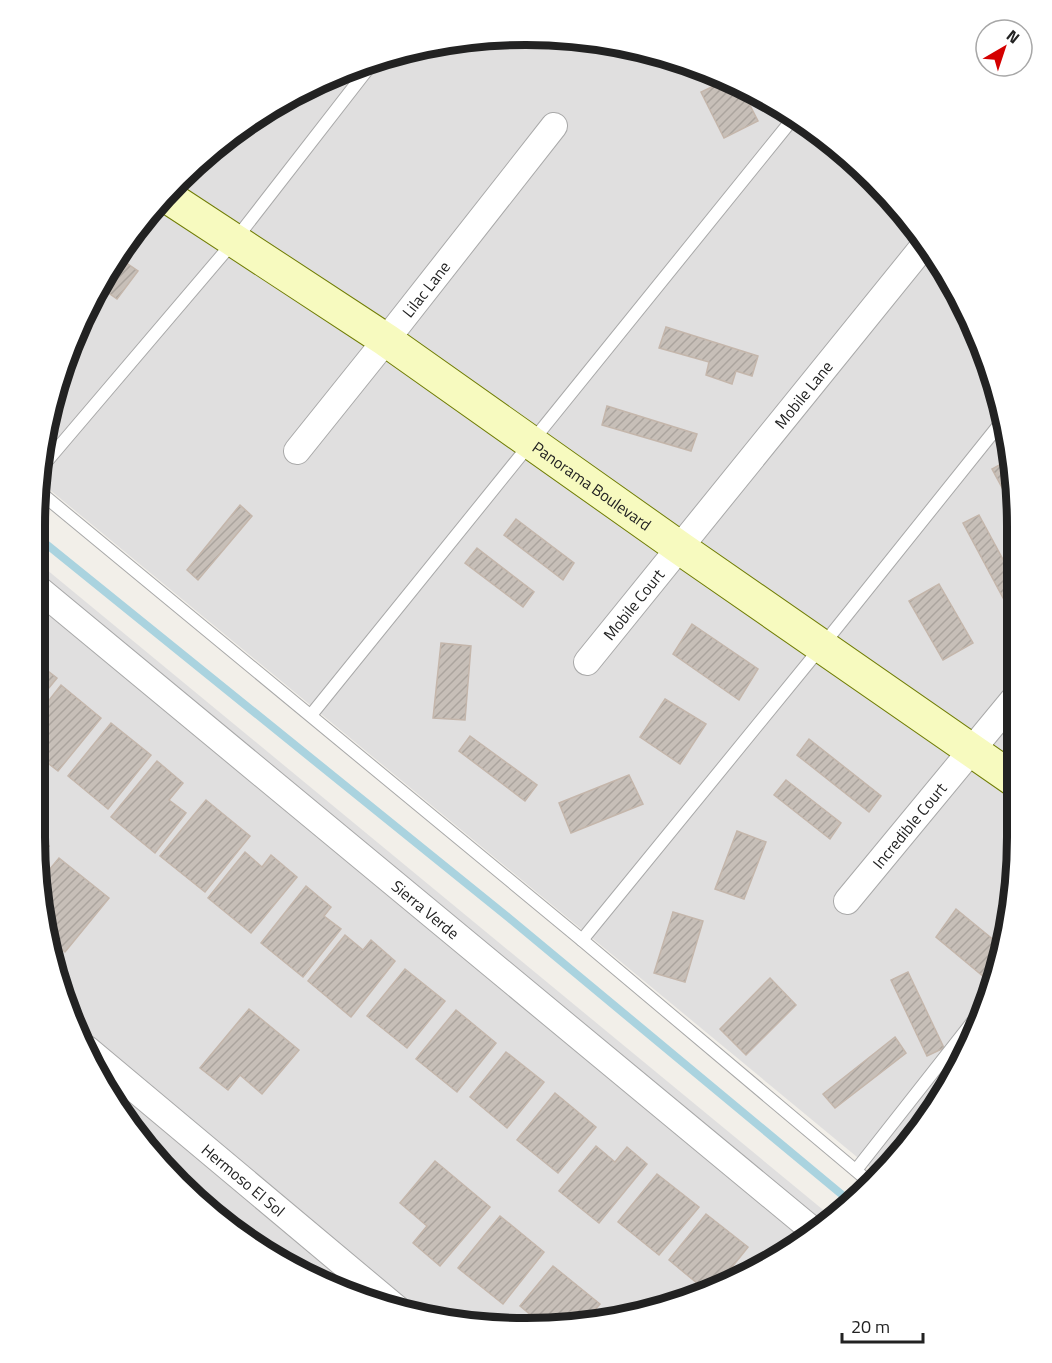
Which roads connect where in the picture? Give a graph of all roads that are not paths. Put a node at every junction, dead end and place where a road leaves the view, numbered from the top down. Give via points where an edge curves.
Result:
1 (364, 74) edge
2 (789, 123) edge
3 (554, 126) dead end
4 (173, 199) edge
5 (235, 240) junction
6 (920, 250) edge
7 (386, 340) junction
8 (997, 428) edge
9 (531, 443) junction
10 (297, 451) dead end
11 (50, 458) edge
12 (46, 497) edge
13 (680, 548) junction
14 (45, 594) edge
15 (822, 646) junction
16 (587, 662) dead end
17 (1007, 707) edge
18 (311, 715) junction
19 (972, 751) junction
20 (1007, 775) edge
21 (847, 901) dead end
22 (582, 940) junction
23 (966, 1030) edge
24 (100, 1060) edge
25 (856, 1170) junction
26 (865, 1178) edge
27 (808, 1226) edge
28 (381, 1295) edge

1 - 5 lane
2 - 9 lane
3 - 7 street, Lilac Lane
4 - 5 street, Panorama Boulevard
5 - 7 street, Panorama Boulevard
5 - 11 lane
6 - 13 street, Mobile Lane
7 - 9 street, Panorama Boulevard
7 - 10 street, Lilac Lane
8 - 15 lane
9 - 13 street, Panorama Boulevard
9 - 18 lane
12 - 18 lane
13 - 15 street, Panorama Boulevard
13 - 16 street, Mobile Court
14 - 27 street, Sierra Verde
15 - 19 street, Panorama Boulevard
15 - 22 lane
17 - 19 street, Incredible Court
18 - 22 lane
19 - 20 street, Panorama Boulevard
19 - 21 street, Incredible Court
22 - 25 lane
23 - 25 lane
24 - 28 street, Hermoso El Sol
25 - 26 lane

